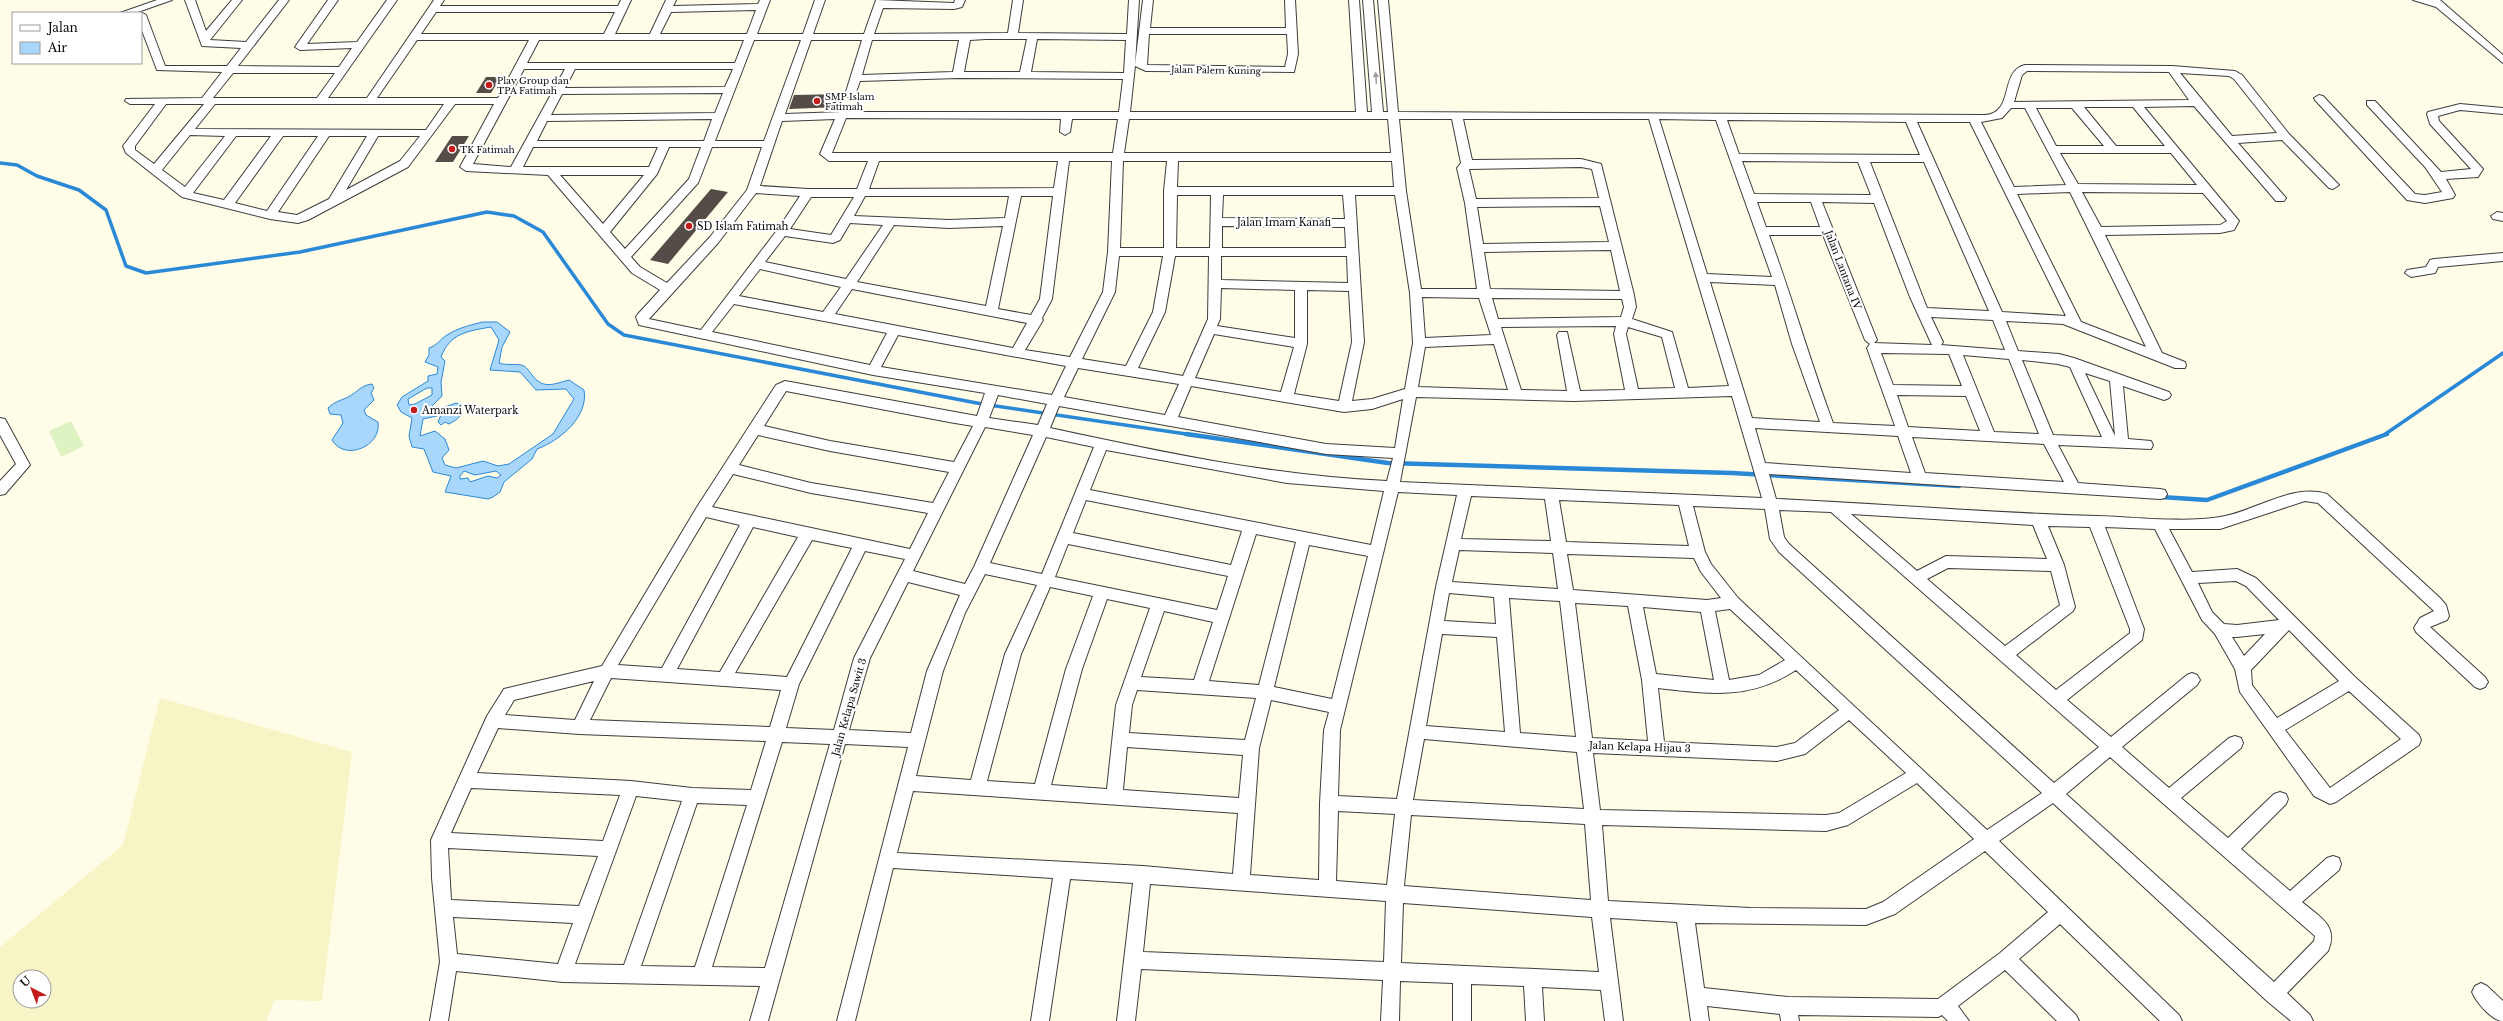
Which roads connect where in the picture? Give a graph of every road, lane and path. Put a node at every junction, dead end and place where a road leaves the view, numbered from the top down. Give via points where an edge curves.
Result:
1 (167, 0) edge
2 (190, 0) edge
3 (237, 0) edge
4 (284, 0) edge
5 (333, 0) edge
6 (392, 0) edge
7 (524, 0) edge
8 (820, 0) edge
9 (960, 0) edge
10 (1018, 0) edge
11 (1134, 0) edge
12 (1148, 0) edge
13 (1290, 0) edge
14 (1354, 0) edge
15 (1368, 0) edge
16 (1383, 0) edge
17 (2418, 0) edge
18 (2436, 2) edge
19 (881, 3) edge
20 (436, 4) edge
21 (482, 4) edge
22 (763, 4) edge
23 (582, 5) edge
24 (623, 5) edge
25 (669, 5) edge
26 (518, 9) junction
27 (140, 12) edge
28 (142, 17) edge
29 (1144, 31) junction
30 (1292, 31) junction
31 (1013, 34) junction
32 (415, 37) junction
33 (536, 37) junction
34 (608, 37) junction
35 (654, 37) junction
36 (750, 37) junction
37 (805, 37) junction
38 (868, 37) junction
39 (965, 37) junction
40 (1032, 37) junction
41 (1132, 37) junction
42 (204, 40) junction
43 (249, 45) junction
44 (359, 45) junction
45 (2503, 60) edge
46 (572, 65) junction
47 (520, 66) junction
48 (739, 66) junction
49 (2172, 69) junction
50 (229, 70) junction
51 (342, 70) junction
52 (958, 75) junction
53 (1025, 75) junction
54 (1129, 76) junction
55 (856, 78) junction
56 (729, 90) junction
57 (558, 91) junction
58 (850, 95) dead end
59 (2319, 98) dead end
60 (452, 100) junction
61 (130, 101) dead end
62 (163, 101) junction
63 (208, 101) junction
64 (320, 101) junction
65 (502, 101) junction
66 (369, 102) junction
67 (2197, 103) junction
68 (2371, 103) dead end
69 (2075, 104) junction
70 (2136, 104) junction
71 (2008, 105) junction
72 (2029, 105) junction
73 (2503, 111) edge
74 (842, 115) junction
75 (719, 116) junction
76 (1067, 116) junction
77 (1122, 116) junction
78 (1457, 116) junction
79 (1653, 116) junction
80 (1720, 116) junction
81 (1362, 117) junction
82 (1378, 117) junction
83 (1394, 117) junction
84 (1910, 117) junction
85 (543, 118) junction
86 (780, 118) junction
87 (1974, 119) junction
88 (186, 132) junction
89 (233, 132) junction
90 (1065, 132) dead end
91 (279, 133) junction
92 (326, 133) junction
93 (374, 133) junction
94 (429, 133) junction
95 (2285, 136) junction
96 (2229, 140) junction
97 (531, 144) junction
98 (665, 144) junction
99 (708, 144) junction
100 (769, 144) junction
101 (2052, 149) junction
102 (2112, 149) junction
103 (2175, 150) junction
104 (1173, 157) junction
105 (1398, 157) junction
106 (1736, 157) junction
107 (874, 158) junction
108 (1064, 158) junction
109 (1118, 158) junction
110 (1863, 159) junction
111 (1929, 159) junction
112 (1467, 164) junction
113 (155, 171) junction
114 (515, 171) junction
115 (551, 171) junction
116 (653, 171) junction
117 (2439, 176) junction
118 (2333, 185) dead end
119 (2074, 188) junction
120 (753, 189) junction
121 (2205, 189) junction
122 (1170, 191) junction
123 (1217, 191) junction
124 (1349, 191) junction
125 (1400, 191) junction
126 (2010, 191) junction
127 (862, 192) junction
128 (1016, 192) junction
129 (1060, 192) junction
130 (808, 193) junction
131 (186, 194) junction
132 (1750, 198) junction
133 (2280, 198) dead end
134 (1877, 199) junction
135 (335, 200) junction
136 (1815, 200) junction
137 (1605, 202) junction
138 (1471, 203) junction
139 (226, 205) junction
140 (270, 215) junction
141 (847, 220) junction
142 (891, 221) junction
143 (1009, 222) junction
144 (1217, 222) junction
145 (1352, 223) junction
146 (1761, 231) junction
147 (1828, 231) junction
148 (2097, 231) junction
149 (603, 232) junction
150 (782, 232) junction
151 (1616, 246) junction
152 (1477, 248) junction
153 (1216, 251) junction
154 (1114, 252) junction
155 (1353, 252) junction
156 (1169, 253) junction
157 (625, 256) junction
158 (2503, 257) edge
159 (756, 264) junction
160 (2411, 273) dead end
161 (1702, 278) junction
162 (1780, 281) junction
163 (851, 283) junction
164 (1216, 284) junction
165 (1354, 286) junction
166 (1301, 287) junction
167 (667, 288) junction
168 (1416, 293) junction
169 (1484, 293) junction
170 (1628, 295) junction
171 (730, 299) junction
172 (991, 310) junction
173 (1923, 312) junction
174 (1997, 315) junction
175 (826, 318) junction
176 (1037, 320) junction
177 (1625, 320) junction
178 (1494, 323) junction
179 (2076, 324) junction
180 (1210, 329) junction
181 (895, 330) junction
182 (704, 334) junction
183 (1564, 335) dead end
184 (1499, 339) junction
185 (1871, 340) dead end
186 (1937, 342) dead end
187 (1419, 343) junction
188 (1301, 344) junction
189 (1954, 350) junction
190 (1017, 353) junction
191 (2011, 353) junction
192 (2157, 356) junction
193 (1074, 363) junction
194 (2074, 363) junction
195 (2180, 365) dead end
196 (873, 370) junction
197 (1130, 373) junction
198 (2116, 377) junction
199 (1186, 381) junction
200 (1890, 390) junction
201 (1736, 391) junction
202 (1971, 391) junction
203 (1411, 392) junction
204 (992, 393) junction
205 (1683, 393) junction
206 (1516, 394) junction
207 (1632, 394) junction
208 (2164, 395) dead end
209 (1574, 396) junction
210 (1286, 399) junction
211 (1053, 404) junction
212 (1344, 407) junction
213 (982, 417) junction
214 (1169, 422) junction
215 (0, 423) edge
216 (1746, 423) junction
217 (1043, 427) junction
218 (1828, 427) junction
219 (755, 429) junction
220 (1905, 431) junction
221 (1989, 436) junction
222 (2048, 438) junction
223 (2116, 442) junction
224 (1102, 444) junction
225 (2146, 445) dead end
226 (1400, 454) junction
227 (729, 468) junction
228 (958, 468) junction
229 (1761, 471) junction
230 (1921, 480) junction
231 (1393, 483) junction
232 (2074, 489) junction
233 (0, 490) edge
234 (1465, 490) junction
235 (1082, 494) junction
236 (1551, 494) junction
237 (2160, 494) dead end
238 (1685, 501) junction
239 (1770, 502) junction
240 (1834, 507) junction
241 (938, 509) junction
242 (702, 511) junction
243 (2038, 520) junction
244 (2095, 521) junction
245 (749, 522) junction
246 (2159, 523) junction
247 (1251, 526) junction
248 (808, 533) junction
249 (1064, 537) junction
250 (1304, 537) junction
251 (861, 544) junction
252 (1452, 544) junction
253 (1559, 548) junction
254 (1375, 552) junction
255 (1698, 552) junction
256 (912, 555) junction
257 (2057, 565) junction
258 (981, 567) junction
259 (1236, 572) junction
260 (903, 575) junction
261 (1917, 578) junction
262 (2189, 578) junction
263 (1046, 581) junction
264 (1443, 587) junction
265 (969, 591) junction
266 (1102, 592) junction
267 (1501, 593) junction
268 (1567, 597) junction
269 (1634, 600) junction
270 (1732, 602) junction
271 (1159, 604) junction
272 (1707, 606) junction
273 (1220, 617) junction
274 (2287, 625) junction
275 (1436, 627) junction
276 (2220, 630) junction
277 (1504, 631) junction
278 (2005, 655) junction
279 (1797, 661) junction
280 (2243, 668) junction
281 (607, 672) junction
282 (666, 676) junction
283 (724, 679) junction
284 (1650, 680) junction
285 (2192, 680) dead end
286 (2350, 682) junction
287 (2480, 682) dead end
288 (791, 684) junction
289 (1132, 684) junction
290 (1723, 687) junction
291 (1199, 688) junction
292 (1265, 692) junction
293 (2056, 699) junction
294 (1337, 707) junction
295 (1848, 712) junction
296 (493, 720) junction
297 (580, 727) junction
298 (2274, 728) junction
299 (1418, 732) junction
300 (775, 736) junction
301 (839, 738) junction
302 (1120, 739) junction
303 (1513, 739) junction
304 (917, 740) junction
305 (2235, 742) dead end
306 (1584, 745) junction
307 (1251, 748) junction
308 (1657, 748) junction
309 (2112, 748) junction
310 (1918, 774) junction
311 (466, 780) junction
312 (906, 783) junction
313 (631, 788) junction
314 (977, 788) junction
315 (1042, 792) junction
316 (2053, 794) junction
317 (692, 795) junction
318 (1114, 797) junction
319 (758, 798) junction
320 (2170, 798) junction
321 (2280, 799) dead end
322 (1328, 803) junction
323 (1247, 806) junction
324 (1404, 806) junction
325 (1593, 817) junction
326 (439, 840) junction
327 (1986, 840) junction
328 (608, 849) junction
329 (2229, 849) junction
330 (886, 860) junction
331 (2333, 864) dead end
332 (1063, 870) junction
333 (1144, 874) junction
334 (1241, 883) junction
335 (1327, 889) junction
336 (1395, 894) junction
337 (2290, 902) junction
338 (443, 908) junction
339 (1600, 910) junction
340 (2061, 912) junction
341 (583, 915) junction
342 (1686, 916) junction
343 (2006, 959) junction
344 (1134, 960) junction
345 (449, 962) junction
346 (1392, 971) junction
347 (563, 973) junction
348 (1462, 974) junction
349 (701, 975) junction
350 (629, 976) junction
351 (772, 977) junction
352 (1532, 978) junction
353 (1609, 981) junction
354 (2481, 992) dead end
355 (2273, 995) junction
356 (1697, 996) junction
357 (1945, 1005) junction
358 (1789, 1014) edge
359 (2503, 1014) edge
360 (439, 1021) edge
361 (759, 1021) edge
362 (846, 1021) edge
363 (1040, 1021) edge
364 (1126, 1021) edge
365 (1390, 1021) edge
366 (1462, 1021) edge
367 (1535, 1021) edge
368 (1614, 1021) edge
369 (1700, 1021) edge
370 (1960, 1021) edge
371 (2070, 1021) edge
372 (2173, 1021) edge
373 (2304, 1021) edge

1 - 27 street
2 - 42 street
3 - 42 street
4 - 43 street
5 - 44 street via 300,47
6 - 44 street
7 - 26 street
8 - 37 street
9 - 19 street via 954,6
10 - 31 street
11 - 41 street
12 - 29 street
13 - 30 street
14 - 81 street
82 -> 15 street
16 - 83 street
17 - 18 street
18 - 45 street
19 - 38 street
20 - 21 street
20 - 32 street
21 - 26 street
22 - 25 street
22 - 36 street
23 - 24 street
23 - 26 street
24 - 34 street
25 - 35 street
28 - 50 street via 161,68
29 - 30 street
29 - 30 street, Jalan Palem Kuning via 1140,64 1142,67 1200,70 1290,70 1293,54
31 - 39 street
31 - 40 street
32 - 33 street
32 - 66 street
33 - 34 street
33 - 47 street
34 - 35 street
35 - 36 street
36 - 37 street
36 - 48 street
37 - 38 street
37 - 86 street
38 - 39 street
38 - 55 street
39 - 52 street
40 - 41 street
40 - 53 street
41 - 54 street
42 - 43 street via 206,44
43 - 50 street
44 - 51 street
46 - 47 street
46 - 48 street
46 - 57 street
47 - 65 street
48 - 56 street
49 - 67 street
49 - 71 street via 2026,68 2017,74
49 - 95 street via 2234,74
50 - 51 street
50 - 63 street
51 - 64 street
52 - 53 street
52 - 55 street
53 - 54 street
54 - 77 street
55 - 58 street
56 - 57 street
56 - 75 street
57 - 85 street
59 - 117 street via 2411,197 2425,199 2449,195 2450,192
60 - 65 street
60 - 66 street
60 - 94 street
61 - 62 street
62 - 63 street
62 - 113 street via 129,148
63 - 64 street
63 - 88 street
64 - 66 street
65 - 114 street via 466,167
67 - 70 street
67 - 96 street
68 - 117 street
69 - 70 street
69 - 72 street
69 - 102 street
70 - 103 street
71 - 72 street
71 - 87 street via 2003,114 1997,117
72 - 101 street
73 - 117 street via 2460,107 2432,114 2434,122 2477,170 2474,174
74 - 76 street
74 - 86 street
74 - 107 street via 827,156
75 - 85 street
75 - 99 street
76 - 77 street
76 - 90 street
77 - 81 street
77 - 109 street
78 - 79 street
78 - 83 street
78 - 112 street
79 - 80 street
79 - 161 street
80 - 84 street
80 - 106 street
81 - 82 street
82 - 83 street
83 - 105 street
84 - 87 street
84 - 111 street
85 - 97 street
86 - 100 street
87 - 126 street
88 - 89 street
88 - 113 street
89 - 91 street
89 - 131 street
91 - 92 street
91 - 139 street
92 - 93 street
92 - 140 street
93 - 94 street
93 - 135 street
94 - 135 street via 404,164
95 - 96 street
95 - 118 street
96 - 133 street
97 - 98 street
97 - 114 street
98 - 99 street
98 - 116 street
99 - 100 street
99 - 157 street via 694,180
100 - 120 street
101 - 102 street
101 - 119 street
102 - 103 street
103 - 121 street
104 - 105 street
104 - 109 street
104 - 122 street
105 - 125 street
106 - 110 street
106 - 132 street
107 - 108 street
107 - 127 street
108 - 109 street
108 - 129 street
109 - 154 street
110 - 111 street
110 - 134 street
111 - 174 street
112 - 137 street via 1594,165 1599,173
112 - 138 street via 1463,168
113 - 131 street
114 - 115 street
115 - 116 street
115 - 149 street
116 - 149 street
119 - 121 street
119 - 126 street
119 - 148 street
120 - 130 street
120 - 167 street via 714,240
121 - 148 street via 2233,221 2231,226 2220,229
122 - 123 street
122 - 156 street
123 - 124 street
123 - 144 street
124 - 125 street
124 - 145 street
125 - 168 street
126 - 179 street
127 - 128 street
127 - 130 street
127 - 141 street
128 - 129 street
128 - 143 street
129 - 176 street via 1046,300
130 - 150 street
131 - 139 street
132 - 136 street
132 - 146 street
134 - 136 street
134 - 173 street
135 - 140 street via 298,219
136 - 147 street, Jalan Lantana IV
137 - 138 street
137 - 151 street
138 - 152 street
139 - 140 street
141 - 142 street
141 - 150 street via 833,239
142 - 143 street via 949,224
142 - 163 street
143 - 172 street
144 - 145 street, Jalan Imam Kanafi
144 - 153 street
145 - 155 street
146 - 147 street
146 - 162 street
147 - 185 street, Jalan Lantana IV
148 - 192 street
149 - 157 street
150 - 159 street
151 - 152 street
151 - 170 street
152 - 169 street
153 - 155 street
153 - 156 street
153 - 164 street
154 - 156 street
154 - 193 street via 1109,292
155 - 165 street
156 - 197 street via 1159,314
157 - 167 street via 636,270
158 - 160 street via 2434,263 2431,270
159 - 163 street
159 - 171 street
161 - 162 street
161 - 201 street
162 - 218 street via 1798,344
163 - 172 street
163 - 175 street
164 - 166 street
164 - 180 street via 1214,319
165 - 166 street
165 - 212 street via 1358,342
166 - 188 street
167 - 182 street via 642,317 643,322
168 - 169 street
168 - 187 street
169 - 170 street
169 - 178 street
170 - 177 street via 1630,312
171 - 175 street
171 - 182 street
172 - 176 street
173 - 174 street
173 - 186 street
174 - 179 street via 2057,319
174 - 191 street
175 - 181 street
176 - 190 street
177 - 178 street
177 - 205 street via 1637,328 1662,331 1668,335
177 - 207 street via 1620,328 1620,334
178 - 184 street
179 - 192 street
180 - 188 street
180 - 199 street
181 - 190 street
181 - 196 street
182 - 196 street
183 - 209 street
184 - 187 street
184 - 206 street
187 - 203 street
188 - 210 street
189 - 191 street
189 - 200 street via 1873,348
189 - 202 street
190 - 193 street
191 - 194 street
191 - 222 street
192 - 195 street
193 - 197 street
193 - 211 street
194 - 198 street
194 - 223 street
196 - 204 street
197 - 199 street
198 - 208 street
198 - 223 street
199 - 210 street
199 - 214 street
200 - 202 street
200 - 220 street
201 - 205 street
201 - 216 street
202 - 221 street
203 - 206 street
203 - 212 street via 1372,404
203 - 226 street
204 - 211 street
204 - 213 street, Jalan Kelapa Sawit 3
205 - 207 street
206 - 209 street
207 - 209 street
210 - 212 street
211 - 214 street
211 - 217 street
213 - 217 street
213 - 219 street via 785,386 781,388
213 - 228 street, Jalan Kelapa Sawit 3
214 - 226 street via 1326,449
215 - 233 street via 23,465
216 - 218 street
216 - 229 street
217 - 224 street
217 - 258 street
218 - 220 street
219 - 227 street
219 - 228 street via 830,446
220 - 221 street
220 - 230 street
221 - 222 street
222 - 223 street
222 - 232 street
223 - 225 street
224 - 231 street via 1287,478
224 - 235 street
226 - 231 street
227 - 241 street via 811,488
227 - 242 street
228 - 241 street, Jalan Kelapa Sawit 3
229 - 230 street
229 - 239 street
230 - 232 street
231 - 234 street
231 - 254 street
232 - 237 street
234 - 236 street
234 - 252 street
235 - 247 street
235 - 249 street
236 - 238 street
236 - 253 street
238 - 239 street
238 - 255 street
239 - 240 street
239 - 316 street via 1777,539 1784,548
240 - 243 street
240 - 261 street
241 - 256 street, Jalan Kelapa Sawit 3
242 - 245 street
242 - 281 street
243 - 244 street
243 - 257 street
244 - 246 street
244 - 293 street via 2137,629 2137,636
245 - 248 street
245 - 282 street
246 - 262 street
246 - 287 street via 2220,523 2299,498 2322,498 2441,609 2442,616 2425,622 2421,628
247 - 250 street
247 - 259 street
248 - 251 street
248 - 283 street
249 - 259 street
249 - 263 street
250 - 254 street
250 - 292 street
251 - 256 street
251 - 288 street
252 - 253 street
252 - 264 street
253 - 255 street
253 - 268 street
254 - 294 street via 1362,616
255 - 270 street via 1706,568
256 - 260 street, Jalan Kelapa Sawit 3
257 - 261 street via 1946,562
257 - 278 street via 2068,607
258 - 263 street
258 - 265 street
259 - 273 street
260 - 265 street
260 - 301 street, Jalan Kelapa Sawit 3 via 862,658
261 - 278 street
262 - 274 street via 2237,575 2243,577 2251,582
262 - 276 street via 2207,616
263 - 266 street
263 - 314 street via 1013,654
264 - 267 street
264 - 275 street
265 - 304 street via 935,671
266 - 271 street
266 - 315 street via 1074,669
267 - 268 street
267 - 277 street
268 - 269 street
268 - 306 street
269 - 272 street
269 - 284 street
270 - 272 street
270 - 279 street
271 - 273 street
271 - 289 street
272 - 290 street
273 - 291 street
274 - 276 street via 2237,631
274 - 280 street
274 - 286 street
275 - 277 street
275 - 299 street
276 - 280 street
277 - 303 street
278 - 293 street
279 - 290 street via 1780,674 1758,684
279 - 295 street
280 - 298 street via 2245,687
281 - 282 street
281 - 296 street via 512,692
281 - 297 street
282 - 283 street
283 - 288 street
284 - 290 street
284 - 308 street
285 - 309 street
286 - 298 street
286 - 298 street via 2413,740 2330,797 2320,791
288 - 300 street
289 - 291 street
289 - 302 street via 1124,705
291 - 292 street
292 - 294 street
292 - 307 street
293 - 309 street
294 - 322 street via 1332,730
295 - 308 street, Jalan Kelapa Hijau 3 via 1812,741 1789,753
295 - 310 street
296 - 297 street
296 - 311 street
297 - 300 street
299 - 303 street, Jalan Kelapa Hijau 3
299 - 324 street
300 - 301 street
300 - 319 street
301 - 304 street
301 - 351 street, Jalan Kelapa Sawit 3
302 - 307 street
302 - 318 street
303 - 306 street, Jalan Kelapa Hijau 3
304 - 312 street
305 - 320 street
306 - 308 street, Jalan Kelapa Hijau 3
306 - 325 street
307 - 323 street
309 - 316 street
309 - 320 street
310 - 325 street via 1835,822
310 - 327 street
311 - 313 street
311 - 326 street
312 - 314 street
312 - 330 street
313 - 317 street
313 - 328 street
314 - 315 street
315 - 318 street
316 - 327 street
316 - 355 street
317 - 319 street
317 - 350 street
318 - 323 street
319 - 349 street
320 - 329 street
321 - 329 street
322 - 324 street
322 - 335 street
323 - 334 street
324 - 325 street
324 - 336 street
325 - 339 street
326 - 328 street
326 - 338 street
327 - 340 street
327 - 342 street via 1878,914 1851,917
328 - 341 street
329 - 337 street
330 - 332 street
330 - 362 street
331 - 337 street
332 - 333 street
332 - 363 street
333 - 334 street
333 - 344 street
334 - 335 street
335 - 336 street
336 - 339 street
336 - 346 street
337 - 355 street via 2318,927 2324,939 2322,945
338 - 341 street
338 - 345 street
339 - 342 street
339 - 353 street
340 - 343 street
340 - 372 street
341 - 347 street
342 - 356 street
343 - 357 street
343 - 371 street
344 - 346 street
344 - 364 street
345 - 347 street
345 - 360 street
346 - 348 street
346 - 365 street
347 - 350 street
348 - 352 street
348 - 366 street
349 - 350 street
349 - 351 street
351 - 361 street, Jalan Kelapa Sawit 3
352 - 353 street
352 - 367 street
353 - 368 street
354 - 359 street
355 - 373 street
356 - 358 street
356 - 369 street
357 - 358 street via 1938,1008
357 - 370 street

